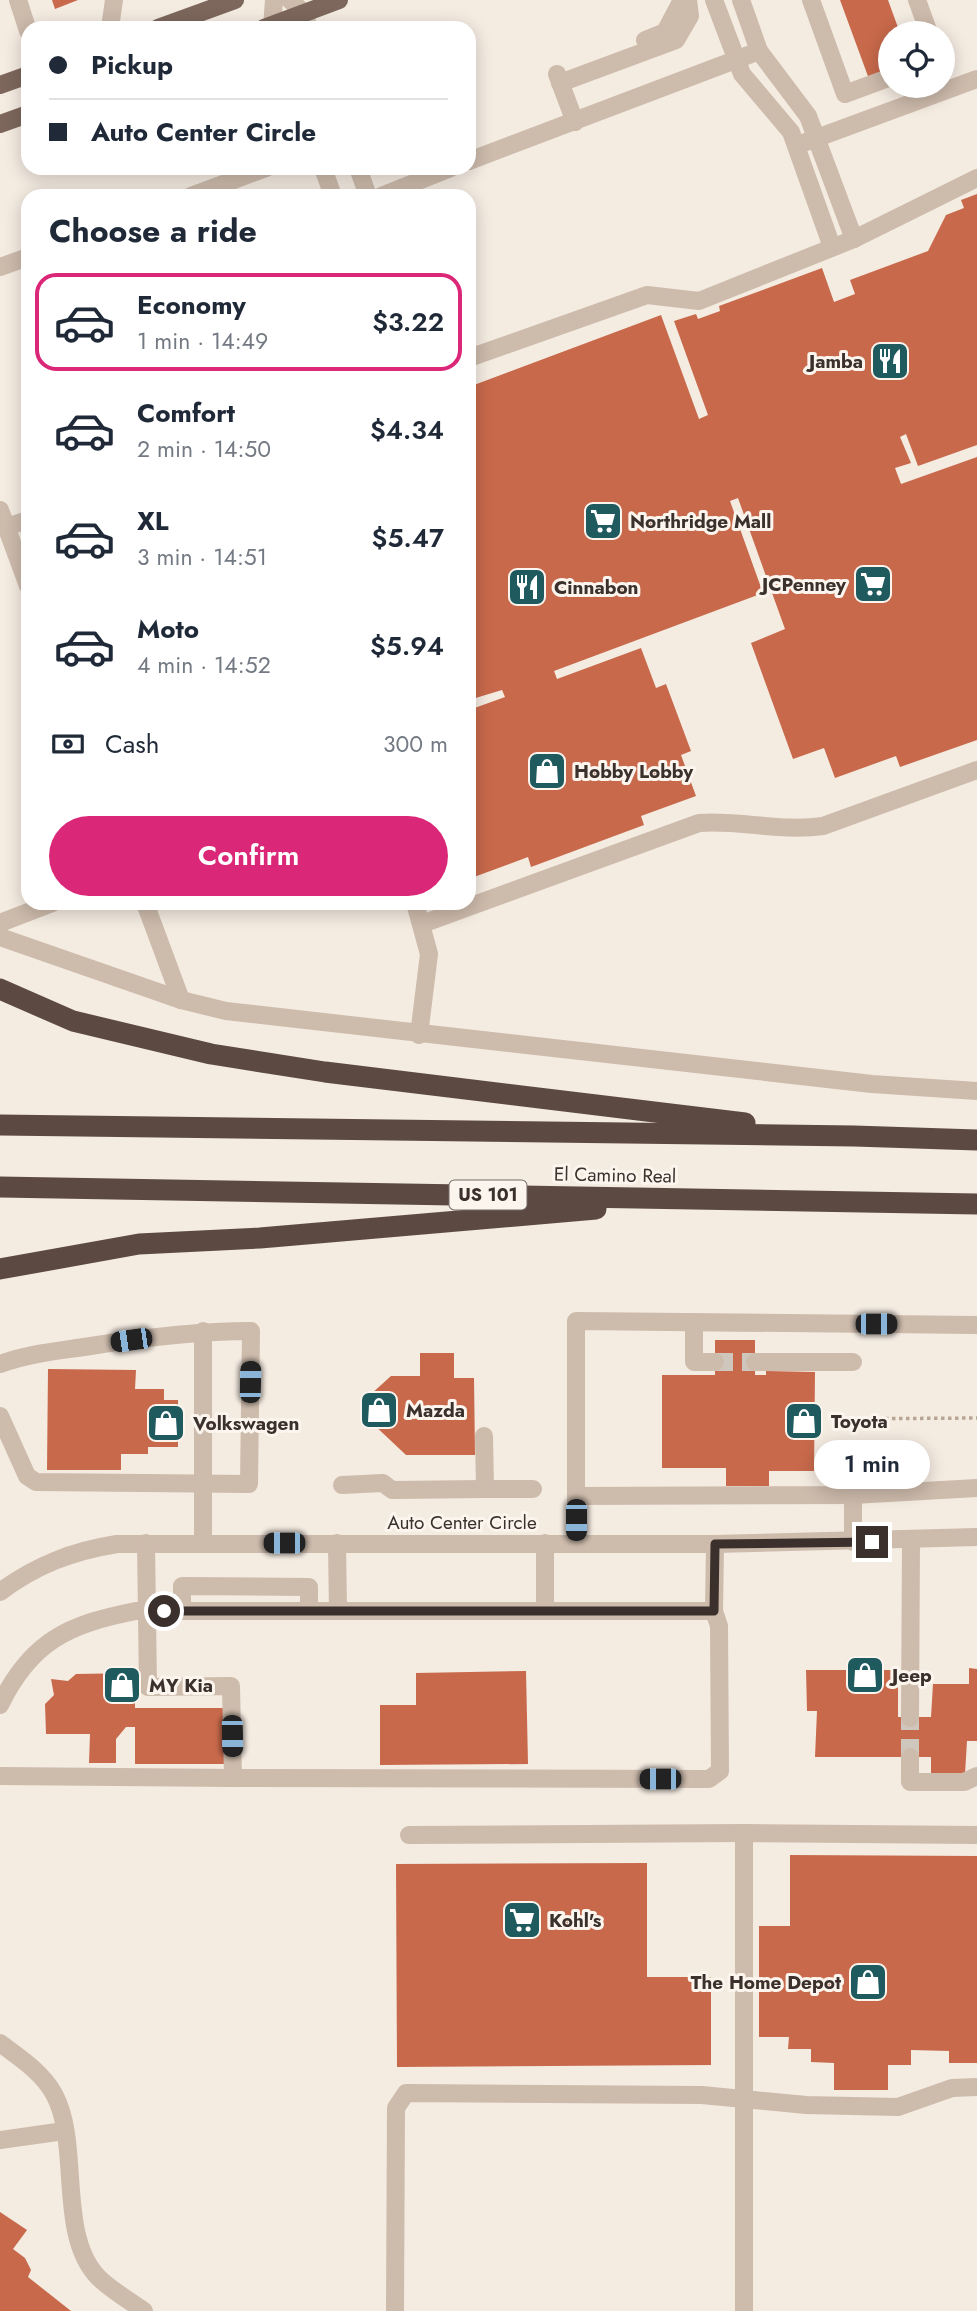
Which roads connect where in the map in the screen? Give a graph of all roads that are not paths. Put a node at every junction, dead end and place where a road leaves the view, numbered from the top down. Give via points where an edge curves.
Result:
1 (18, 0) edge
2 (114, 0) edge
3 (235, 0) edge
4 (274, 0) edge
5 (290, 0) edge
6 (339, 0) edge
7 (682, 0) edge
8 (688, 0) edge
9 (741, 0) edge
10 (811, 0) edge
11 (917, 0) edge
12 (720, 2) edge
13 (25, 21) edge
14 (111, 21) edge
15 (177, 21) edge
16 (270, 21) edge
17 (306, 21) edge
18 (925, 21) edge
19 (759, 51) junction
20 (606, 56) dead end
21 (736, 62) junction
22 (21, 78) edge
23 (977, 79) edge
24 (878, 82) edge
25 (0, 85) edge
26 (21, 116) edge
27 (575, 122) junction
28 (0, 124) edge
29 (817, 139) junction
30 (796, 146) junction
31 (476, 153) edge
32 (247, 175) edge
33 (433, 175) edge
34 (977, 178) edge
35 (210, 189) edge
36 (399, 189) edge
37 (854, 239) junction
38 (832, 247) junction
39 (21, 260) edge
40 (0, 267) edge
41 (476, 356) edge
42 (3, 518) edge
43 (21, 519) edge
44 (21, 567) edge
45 (977, 770) edge
46 (476, 904) edge
47 (34, 910) edge
48 (148, 910) edge
49 (417, 910) edge
50 (460, 910) edge
51 (0, 923) edge
52 (422, 924) junction
53 (0, 937) edge
54 (0, 989) edge
55 (181, 1000) junction
56 (419, 1035) junction
57 (977, 1091) edge
58 (0, 1125) edge
59 (854, 1136) junction
60 (977, 1140) edge
61 (0, 1186) edge
62 (710, 1199) junction
63 (977, 1204) edge
64 (0, 1269) edge
65 (694, 1322) junction
66 (977, 1325) edge
67 (204, 1331) junction
68 (755, 1362) tunnel mouth
69 (853, 1362) dead end
70 (715, 1363) tunnel mouth
71 (0, 1364) edge
72 (0, 1416) edge
73 (484, 1436) dead end
74 (202, 1484) junction
75 (342, 1485) dead end
76 (977, 1488) edge
77 (485, 1489) junction
78 (533, 1489) dead end
79 (853, 1495) junction
80 (576, 1496) junction
81 (977, 1537) edge
82 (911, 1541) junction
83 (853, 1542) junction
84 (146, 1543) junction
85 (203, 1543) junction
86 (337, 1543) junction
87 (545, 1543) junction
88 (576, 1543) junction
89 (715, 1544) junction
90 (0, 1592) edge
91 (147, 1611) junction
92 (182, 1611) junction
93 (309, 1611) junction
94 (338, 1611) junction
95 (545, 1611) junction
96 (714, 1611) junction
97 (0, 1705) edge
98 (910, 1718) tunnel mouth
99 (910, 1757) tunnel mouth
100 (0, 1776) edge
101 (977, 1776) edge
102 (233, 1778) junction
103 (744, 1833) junction
104 (409, 1835) dead end
105 (977, 1835) edge
106 (0, 2043) edge
107 (977, 2087) edge
108 (745, 2099) junction
109 (64, 2131) junction
110 (0, 2140) edge
111 (144, 2311) edge
112 (396, 2311) edge
113 (744, 2311) edge

1 - 13 street
2 - 14 street
3 - 15 main road
4 - 16 street
5 - 17 street
6 - 17 main road
7 - 20 street via 665,32
8 - 27 street via 690,16 676,40 559,78
9 - 19 street
10 - 24 street via 845,94
11 - 18 street
12 - 21 street
19 - 21 street
19 - 29 street via 808,116
21 - 27 street
21 - 30 street via 791,132
22 - 25 main road
23 - 29 street
26 - 28 main road
27 - 31 street
29 - 30 street
29 - 37 street
30 - 38 street
32 - 35 street
33 - 36 street
34 - 37 street
37 - 38 street
38 - 41 street via 699,301 647,295
39 - 40 street
42 - 43 street
42 - 44 street
45 - 46 street via 823,826 803,829 699,822
47 - 51 street
48 - 55 street
49 - 52 street
50 - 52 street
52 - 56 street via 429,954
53 - 55 street
54 - 59 highway via 74,1021 211,1054
55 - 56 street via 226,1011
56 - 57 street via 872,1084
58 - 59 highway
59 - 60 highway
61 - 62 highway, El Camino Real / US 101
62 - 63 highway, El Camino Real / US 101
62 - 64 highway via 260,1238 138,1244
65 - 66 street
65 - 70 street via 694,1362
65 - 80 street via 576,1321
67 - 71 street via 63,1350
67 - 74 street
67 - 74 street via 251,1331 249,1484
68 - 69 street
72 - 74 street via 27,1476 36,1482
73 - 77 street
74 - 85 street
75 - 77 street via 383,1483 392,1490
76 - 79 street
77 - 78 street
79 - 80 street
79 - 83 street
80 - 88 street
81 - 82 street, Auto Center Circle
82 - 83 street, Auto Center Circle
82 - 98 street
83 - 89 street, Auto Center Circle
84 - 85 street, Auto Center Circle
84 - 90 street, Auto Center Circle via 67,1555
84 - 91 street
85 - 86 street, Auto Center Circle
86 - 87 street, Auto Center Circle
86 - 94 street
87 - 88 street, Auto Center Circle
87 - 95 street
88 - 89 street, Auto Center Circle
89 - 96 street
91 - 92 street
91 - 97 street via 94,1620 60,1633 28,1658
91 - 102 street via 148,1687 231,1686
92 - 93 street
92 - 93 street via 182,1587 309,1587
93 - 94 street
94 - 95 street
95 - 96 street
96 - 102 street via 719,1626 720,1771 709,1779
99 - 101 street via 910,1782 964,1782
100 - 102 street
103 - 104 street
103 - 105 street
103 - 108 street
106 - 109 street via 38,2073 55,2096
107 - 108 street via 952,2088 898,2107
108 - 112 street via 406,2093 396,2108
108 - 113 street
109 - 110 street
109 - 111 street via 82,2249 96,2275

